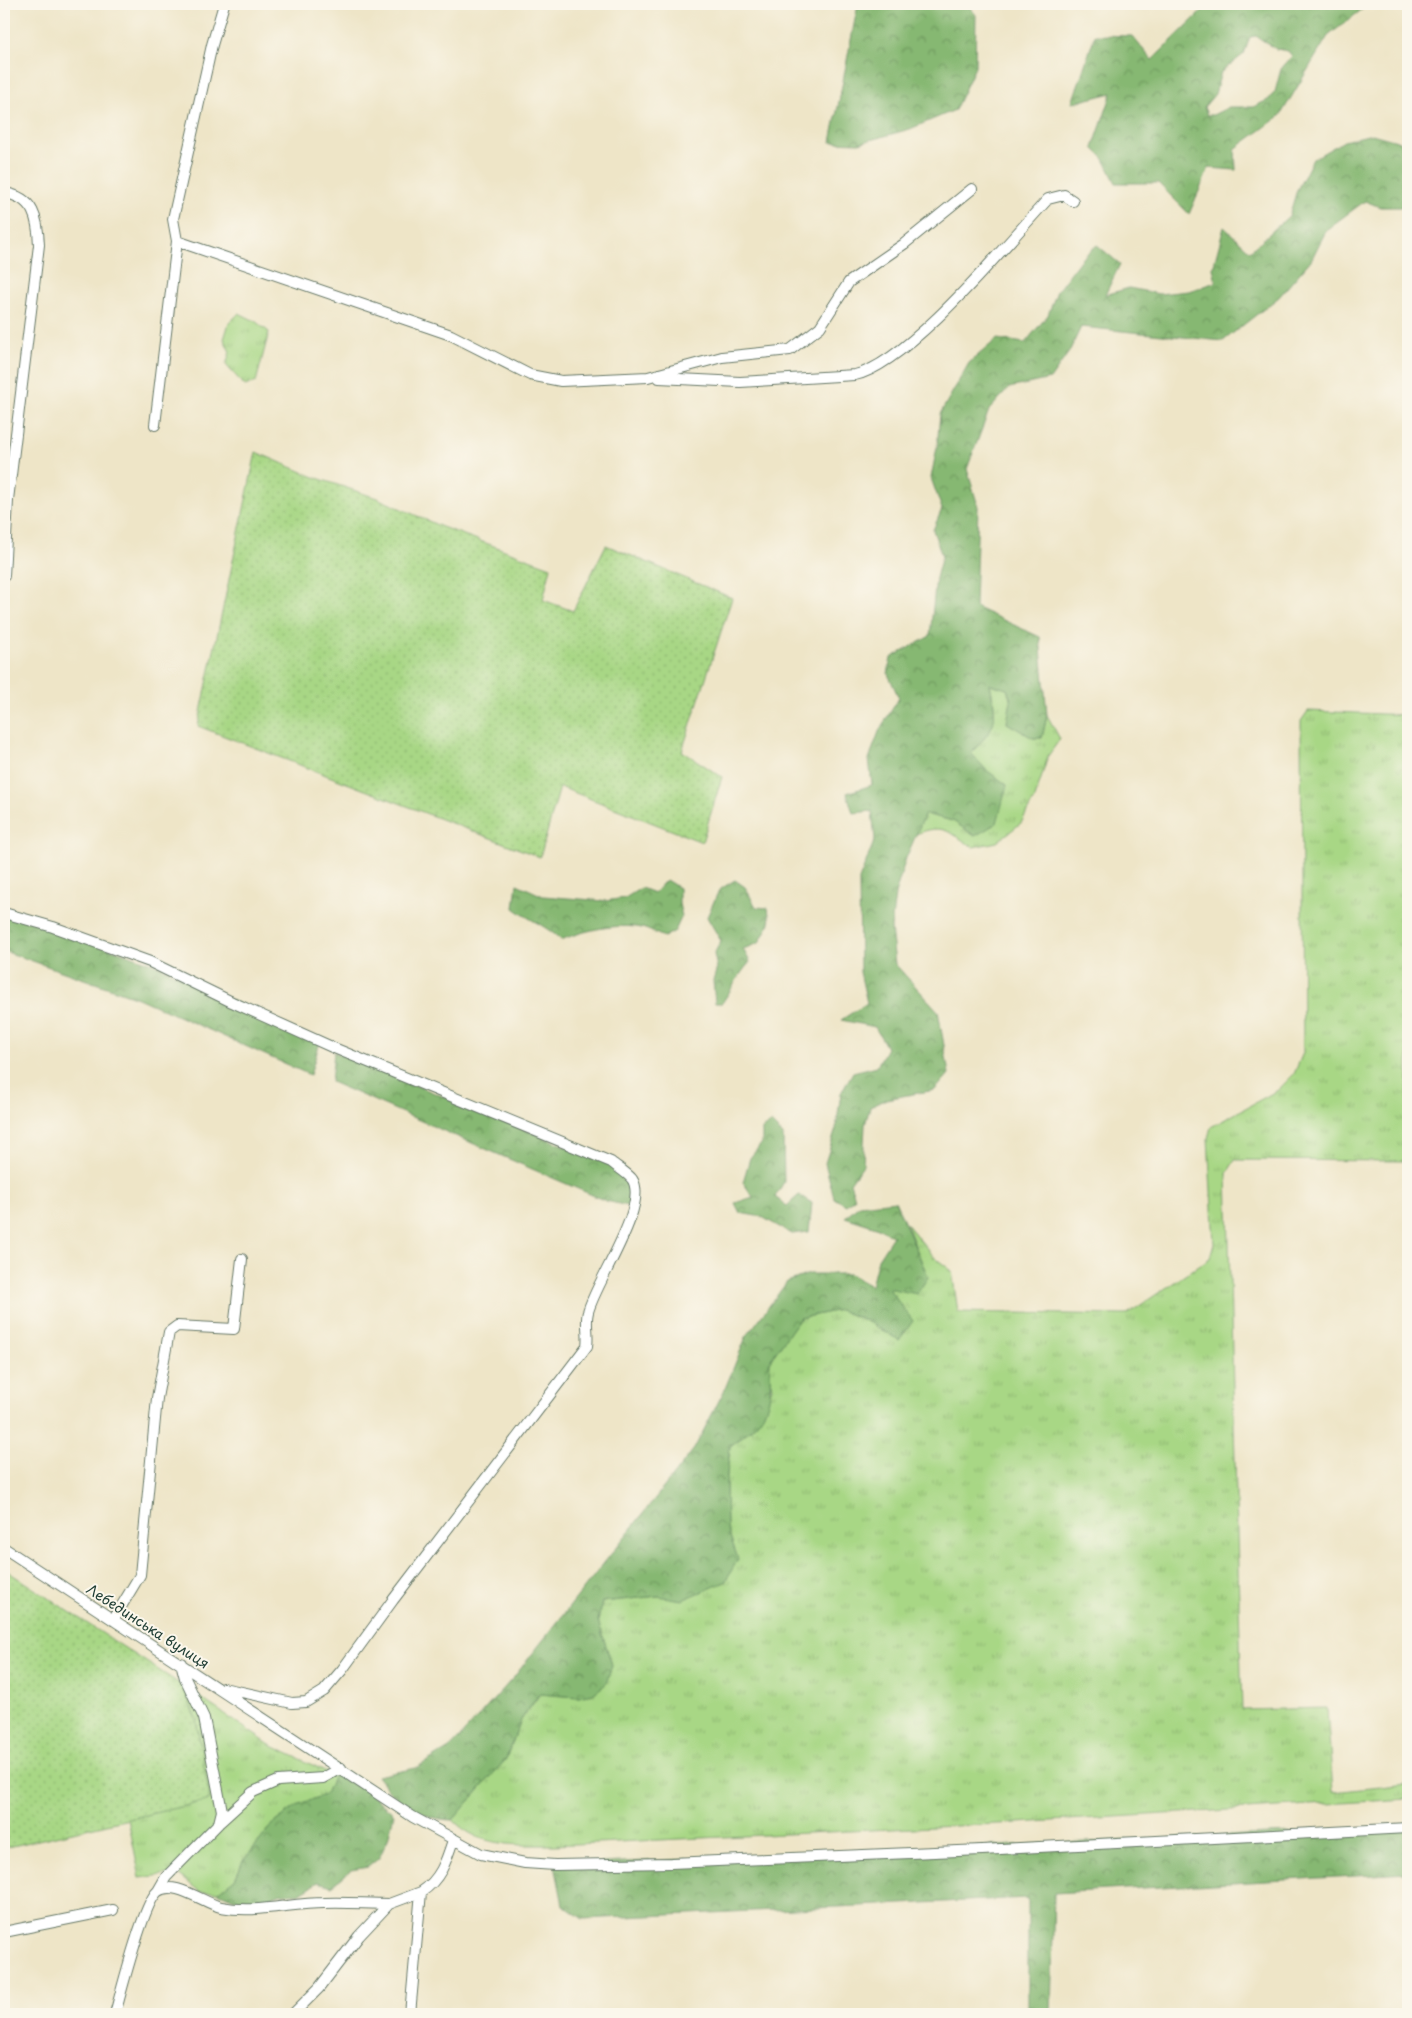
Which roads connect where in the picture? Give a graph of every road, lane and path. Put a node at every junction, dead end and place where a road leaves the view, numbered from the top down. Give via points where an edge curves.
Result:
1 (224, 4) edge
2 (972, 189) dead end
3 (4, 193) edge
4 (1073, 201) dead end
5 (177, 241) junction
6 (648, 377) junction
7 (155, 425) dead end
8 (4, 576) edge
9 (4, 913) edge
10 (242, 1259) dead end
11 (4, 1548) edge
12 (112, 1620) junction
13 (181, 1663) junction
14 (218, 1687) junction
15 (342, 1768) junction
16 (219, 1823) junction
17 (1408, 1828) edge
18 (453, 1840) junction
19 (158, 1891) junction
20 (421, 1892) junction
21 (389, 1904) junction
22 (113, 1910) dead end
23 (4, 1932) edge
24 (115, 2014) edge
25 (293, 2014) edge
26 (410, 2014) edge

1 - 5 street via 180,183 173,219
2 - 6 street via 904,244 849,282 820,327 790,350 722,357
3 - 8 street via 30,204 35,212 39,245 8,500
4 - 6 street via 1064,195 1048,199 930,325 869,372 740,382
5 - 6 street via 451,335 530,375 561,381
5 - 7 street
9 - 14 street via 150,962 334,1048 611,1162 632,1179 636,1192 619,1244 587,1313 587,1346 342,1670 324,1691 306,1702 268,1700
10 - 12 street via 234,1329 177,1326 169,1332 157,1398 140,1575
11 - 12 street, Лебединська вулиця
12 - 13 street, Лебединська вулиця
13 - 14 street, Лебединська вулиця
13 - 16 street via 204,1718 222,1811
14 - 15 street, Лебединська вулиця
15 - 16 street via 323,1778 278,1781 253,1792
15 - 18 street, Лебединська вулиця
16 - 19 street via 166,1877
17 - 18 street, Лебединська вулиця via 982,1850 555,1865 494,1858
18 - 20 street via 433,1885
19 - 21 street via 172,1888 220,1908 263,1909 324,1902
19 - 24 street via 138,1937
20 - 21 street
20 - 26 street
21 - 25 street
22 - 23 street

